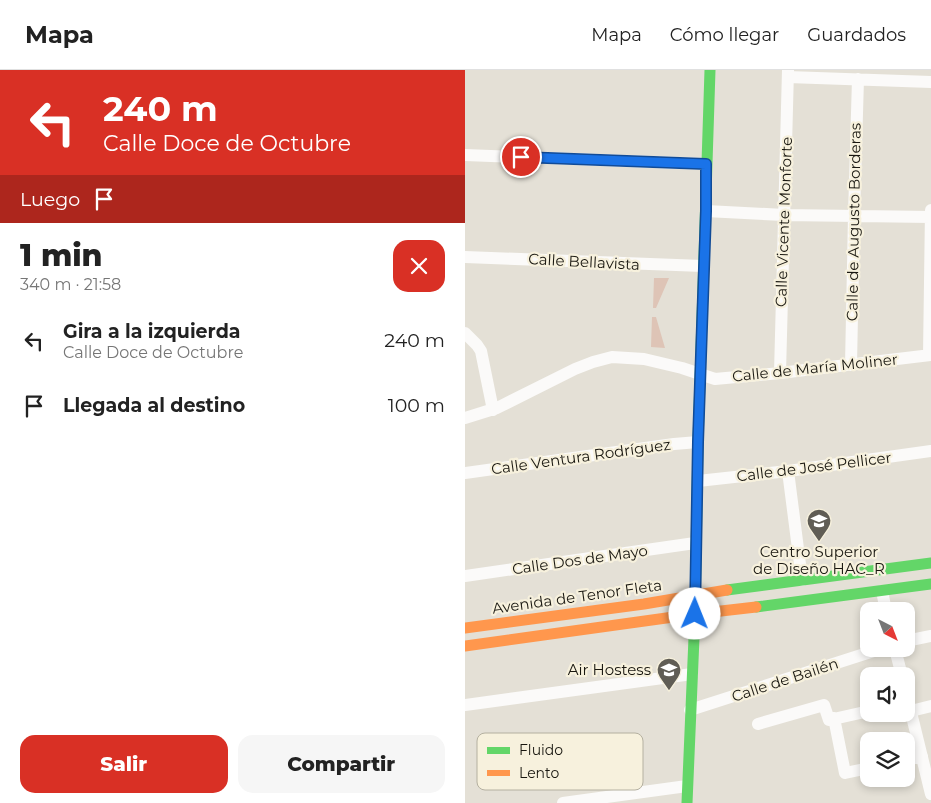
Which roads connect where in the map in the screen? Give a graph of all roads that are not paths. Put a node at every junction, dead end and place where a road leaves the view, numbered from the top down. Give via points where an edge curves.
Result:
1 (709, 70) edge
2 (788, 74) edge
3 (858, 79) junction
4 (931, 82) edge
5 (465, 155) edge
6 (706, 164) junction
7 (931, 210) edge
8 (706, 211) junction
9 (784, 215) junction
10 (854, 216) junction
11 (931, 217) edge
12 (465, 257) edge
13 (703, 266) junction
14 (465, 333) edge
15 (930, 355) edge
16 (851, 365) junction
17 (780, 373) junction
18 (700, 375) junction
19 (493, 410) junction
20 (465, 418) edge
21 (698, 442) junction
22 (931, 451) edge
23 (788, 472) junction
24 (465, 473) edge
25 (698, 481) junction
26 (695, 543) junction
27 (931, 563) edge
28 (465, 576) edge
29 (802, 580) junction
30 (931, 584) edge
31 (882, 590) junction
32 (695, 596) junction
33 (885, 602) edge
34 (695, 614) junction
35 (465, 628) edge
36 (931, 636) edge
37 (915, 639) edge
38 (465, 646) edge
39 (860, 655) edge
40 (691, 674) junction
41 (915, 703) edge
42 (465, 705) edge
43 (931, 706) edge
44 (690, 710) junction
45 (860, 713) edge
46 (834, 718) junction
47 (913, 722) edge
48 (758, 724) dead end
49 (922, 756) junction
50 (915, 757) edge
51 (860, 770) edge
52 (687, 786) junction
53 (931, 794) edge
54 (563, 803) edge
55 (687, 803) edge

1 - 6 main road
2 - 3 street
2 - 9 street, Calle Vicente Monforte
3 - 4 street
3 - 10 street, Calle de Augusto Borderas
5 - 6 street
6 - 8 main road
7 - 11 street
8 - 9 street
8 - 13 main road
9 - 10 street
9 - 17 street, Calle Vicente Monforte
10 - 11 street
10 - 16 street, Calle de Augusto Borderas
11 - 15 street
12 - 13 street, Calle Bellavista
13 - 18 main road
14 - 19 street via 481,351
15 - 16 street, Calle de María Moliner
16 - 17 street, Calle de María Moliner
17 - 18 street, Calle de María Moliner via 715,379
18 - 19 street, Calle de María Moliner via 644,359 608,357 575,369
18 - 21 main road
19 - 20 street, Calle de María Moliner
21 - 24 street, Calle Ventura Rodríguez
21 - 25 main road
22 - 23 street, Calle de José Pellicer
23 - 25 street, Calle de José Pellicer
23 - 29 street
25 - 26 main road
26 - 28 street, Calle Dos de Mayo
26 - 32 main road
27 - 29 main road, Avenida de Tenor Fleta
29 - 32 main road, Avenida de Tenor Fleta
30 - 31 main road
31 - 33 street
31 - 34 main road
32 - 34 main road
32 - 35 main road, Avenida de Tenor Fleta
34 - 38 main road
34 - 40 main road
36 - 37 street
39 - 44 street, Calle de Bailén
40 - 42 street
40 - 44 main road
41 - 43 street
44 - 52 main road
45 - 46 street
46 - 48 street via 829,720 824,705
46 - 51 street via 845,773
47 - 49 street
49 - 50 street
49 - 53 street
52 - 54 street
52 - 55 main road

